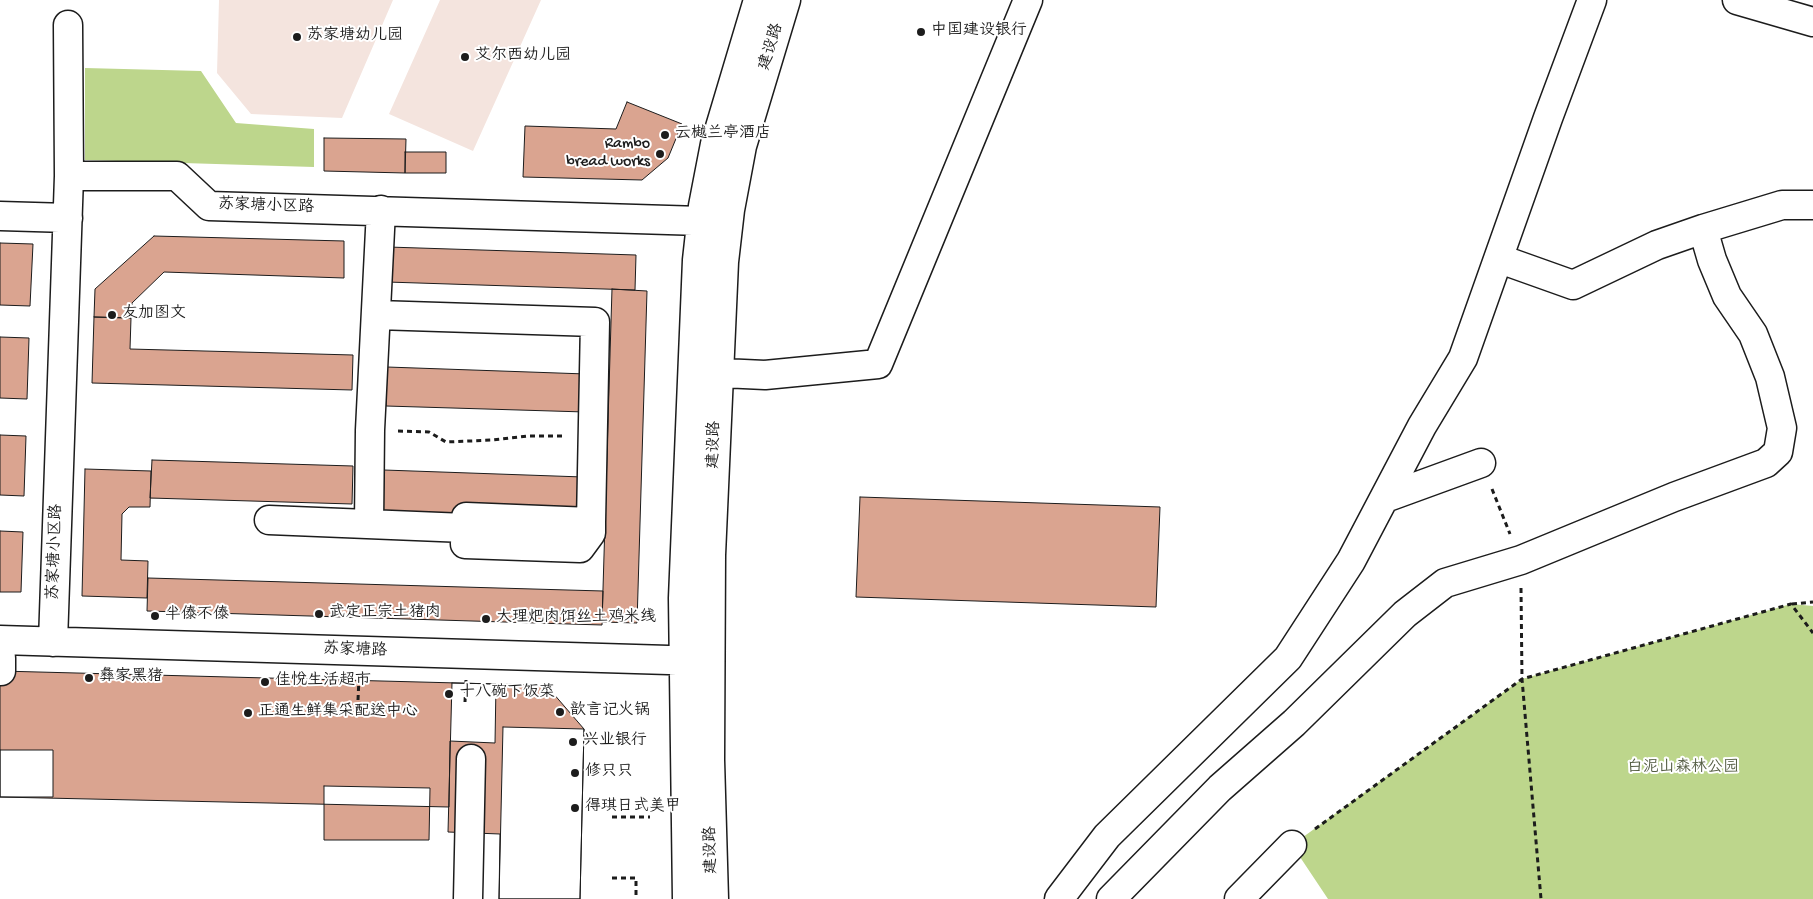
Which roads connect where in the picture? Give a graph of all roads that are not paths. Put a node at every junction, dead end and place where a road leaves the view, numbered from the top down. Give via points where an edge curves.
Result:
1 (758, 0) edge
2 (786, 0) edge
3 (1028, 0) edge
4 (1592, 0) edge
5 (1737, 0) edge
6 (1813, 22) edge
7 (68, 25) dead end
8 (69, 176) junction
9 (1813, 204) edge
10 (381, 210) junction
11 (0, 216) edge
12 (68, 218) junction
13 (701, 221) junction
14 (1703, 229) junction
15 (1500, 258) junction
16 (377, 315) junction
17 (706, 372) junction
18 (1481, 463) dead end
19 (1385, 498) junction
20 (269, 520) dead end
21 (370, 524) junction
22 (53, 642) junction
23 (0, 656) edge
24 (684, 661) junction
25 (711, 661) junction
26 (471, 759) dead end
27 (1292, 846) road end
28 (468, 899) edge
29 (687, 899) edge
30 (714, 899) edge
31 (1059, 899) edge
32 (1111, 899) edge
33 (1239, 899) edge

1 - 13 street, 建设路 via 715,144
2 - 17 street, 建设路 via 742,146 733,187
3 - 17 street via 878,364 764,375
4 - 15 street
5 - 6 street
7 - 8 street
8 - 10 street, 苏家塘小区路 via 177,176 210,206
8 - 12 street, 苏家塘小区路
9 - 14 street via 1782,205
10 - 13 street, 苏家塘小区路
10 - 16 street
11 - 12 street
12 - 22 street, 苏家塘小区路
13 - 17 street, 建设路 via 697,260
14 - 15 street via 1657,245 1573,285
14 - 32 street via 1727,296 1753,334 1770,378 1782,428 1778,452 1766,463 1521,560 1445,583 1404,614 1294,723 1220,788
15 - 19 street via 1463,358 1422,426
16 - 21 street via 370,430
16 - 21 street via 595,322 591,532 580,548 465,544 465,528
17 - 24 street, 建设路 via 684,555
17 - 25 street, 建设路
18 - 19 street
19 - 31 street via 1351,561 1288,658 1107,836
20 - 21 street
22 - 23 street, 苏家塘路
22 - 24 street, 苏家塘路
24 - 25 street, 苏家塘路
24 - 29 street, 建设路
25 - 30 street, 建设路
26 - 28 street
27 - 33 street

